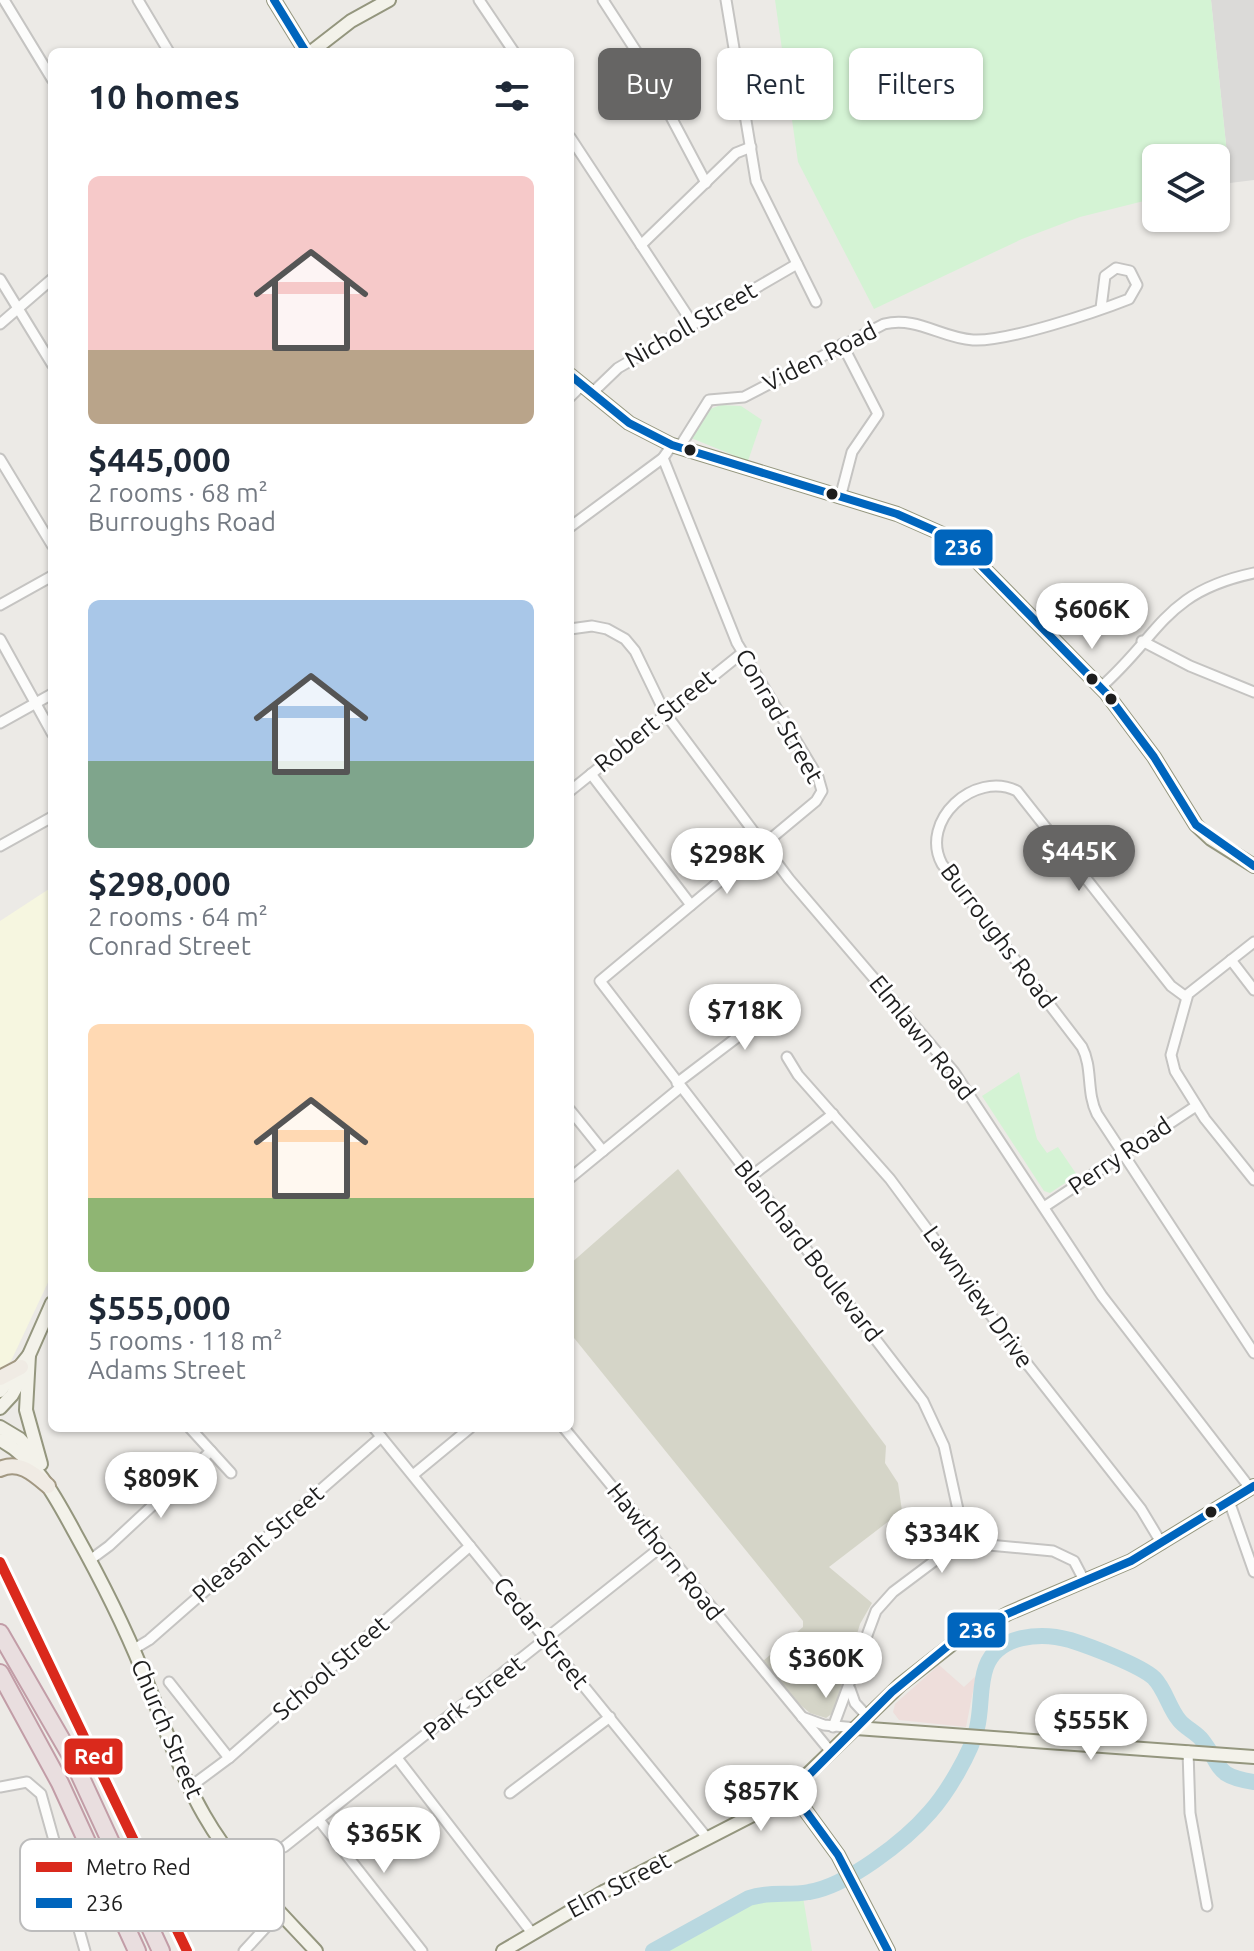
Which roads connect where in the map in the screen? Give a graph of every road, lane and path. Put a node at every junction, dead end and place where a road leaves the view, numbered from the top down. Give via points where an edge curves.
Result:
1 (4, 0) edge
2 (138, 0) edge
3 (274, 0) edge
4 (389, 0) edge
5 (479, 0) edge
6 (603, 0) edge
7 (726, 0) edge
8 (167, 48) edge
9 (305, 48) edge
10 (314, 48) edge
11 (511, 48) edge
12 (48, 72) edge
13 (574, 143) edge
14 (751, 147) junction
15 (706, 183) junction
16 (641, 245) junction
17 (797, 264) junction
18 (0, 279) edge
19 (48, 282) edge
20 (816, 302) dead end
21 (18, 308) junction
22 (1101, 308) junction
23 (0, 324) edge
24 (693, 324) junction
25 (842, 344) junction
26 (48, 357) edge
27 (574, 379) edge
28 (586, 390) junction
29 (574, 395) edge
30 (676, 447) junction
31 (663, 458) junction
32 (0, 459) edge
33 (840, 498) junction
34 (574, 524) edge
35 (48, 538) edge
36 (1254, 573) edge
37 (48, 578) edge
38 (0, 605) edge
39 (574, 629) edge
40 (0, 639) edge
41 (1142, 641) junction
42 (742, 653) junction
43 (1101, 687) junction
44 (1254, 692) edge
45 (48, 696) edge
46 (36, 703) junction
47 (665, 713) junction
48 (0, 723) edge
49 (48, 726) edge
50 (591, 774) junction
51 (574, 788) edge
52 (48, 819) edge
53 (763, 844) junction
54 (0, 846) edge
55 (1254, 866) edge
56 (691, 905) junction
57 (1254, 942) edge
58 (1231, 960) junction
59 (600, 981) joint
60 (1254, 990) edge
61 (787, 995) dead end
62 (1186, 997) junction
63 (787, 1057) dead end
64 (679, 1085) junction
65 (1196, 1106) junction
66 (833, 1114) junction
67 (574, 1115) edge
68 (603, 1151) junction
69 (1123, 1154) junction
70 (574, 1175) edge
71 (750, 1177) junction
72 (1254, 1180) edge
73 (1044, 1207) junction
74 (48, 1312) edge
75 (1254, 1353) edge
76 (25, 1361) junction
77 (0, 1378) edge
78 (0, 1391) edge
79 (0, 1408) edge
80 (0, 1427) edge
81 (194, 1432) edge
82 (377, 1432) edge
83 (465, 1432) edge
84 (567, 1432) edge
85 (381, 1437) junction
86 (0, 1440) edge
87 (211, 1451) junction
88 (41, 1464) junction
89 (0, 1469) edge
90 (231, 1473) dead end
91 (413, 1475) junction
92 (48, 1486) junction
93 (1252, 1487) edge
94 (1229, 1501) junction
95 (1162, 1544) junction
96 (470, 1546) junction
97 (966, 1546) junction
98 (661, 1547) junction
99 (90, 1560) junction
100 (1253, 1568) edge
101 (1085, 1582) junction
102 (0, 1633) edge
103 (548, 1640) junction
104 (134, 1649) junction
105 (0, 1673) edge
106 (169, 1682) dead end
107 (849, 1686) junction
108 (796, 1713) junction
109 (610, 1717) junction
110 (868, 1717) junction
111 (833, 1727) junction
112 (856, 1728) junction
113 (831, 1752) junction
114 (1194, 1752) junction
115 (1254, 1757) edge
116 (229, 1758) junction
117 (397, 1758) junction
118 (0, 1787) edge
119 (190, 1787) junction
120 (792, 1792) junction
121 (510, 1793) dead end
122 (319, 1820) junction
123 (54, 1839) edge
124 (86, 1839) edge
125 (109, 1839) edge
126 (219, 1839) edge
127 (708, 1839) junction
128 (284, 1847) dead end
129 (1207, 1906) dead end
130 (284, 1916) edge
131 (79, 1931) edge
132 (128, 1931) edge
133 (152, 1931) edge
134 (262, 1931) edge
135 (532, 1933) junction
136 (85, 1951) edge
137 (137, 1951) edge
138 (161, 1951) edge
139 (244, 1951) edge
140 (316, 1951) edge
141 (422, 1951) edge
142 (503, 1951) edge
143 (888, 1951) edge

1 - 12 street
2 - 8 street
3 - 9 main road
4 - 10 main road
5 - 11 street
6 - 15 street
7 - 14 street
13 - 16 street
14 - 15 street via 736,153
14 - 17 street via 757,186
15 - 16 street
16 - 24 street
17 - 20 street
17 - 24 street, Nicholl Street
18 - 21 street
19 - 21 street
21 - 23 street
21 - 26 street
22 - 22 street, Viden Road via 1104,279 1116,268 1130,271 1135,293
22 - 25 street, Viden Road via 983,340 894,321
24 - 28 street, Nicholl Street
25 - 30 street, Viden Road via 744,397 709,400
25 - 33 street via 878,414 852,452
27 - 28 main road
28 - 29 street, Nicholl Street
28 - 30 main road via 637,428
30 - 31 street
30 - 33 main road
31 - 34 street
31 - 42 street, Conrad Street
32 - 35 street
33 - 43 main road via 929,526 961,544
36 - 41 street via 1205,587 1169,612
37 - 38 street
39 - 47 street, Elmlawn Road via 597,626 625,639 639,656
40 - 46 street
41 - 43 street
41 - 44 street
42 - 47 street, Robert Street
42 - 53 street, Conrad Street via 822,788 819,798
43 - 55 main road via 1192,821
45 - 46 street
46 - 48 street
46 - 49 street
47 - 50 street, Robert Street
47 - 53 street, Elmlawn Road
50 - 51 street, Robert Street
50 - 56 street
52 - 54 street
53 - 56 street, Conrad Street
53 - 73 street, Elmlawn Road via 944,1060
56 - 59 street, Conrad Street
57 - 58 street
58 - 60 street
58 - 62 street
59 - 64 street, Blanchard Boulevard
61 - 64 street
62 - 65 street via 1171,1059
62 - 69 street, Burroughs Road via 1171,986 1017,791 998,784 984,786 941,819 934,841 942,864 1080,1043 1094,1109
63 - 66 street, Lawnview Drive
64 - 68 street
64 - 71 street, Blanchard Boulevard
65 - 69 street, Perry Road
65 - 72 street
66 - 71 street
66 - 95 street, Lawnview Drive via 890,1179 1141,1509
67 - 68 street
68 - 70 street
69 - 73 street, Perry Road
69 - 75 street, Burroughs Road
71 - 97 street, Blanchard Boulevard via 928,1408 944,1446
73 - 93 street, Elmlawn Road via 1144,1354
74 - 76 main road
76 - 77 main road
76 - 78 main road
76 - 79 main road via 19,1385
76 - 88 main road via 26,1410
80 - 88 main road, Church Street via 25,1443
81 - 87 street
82 - 85 street, Cedar Street
83 - 91 street
84 - 98 street, Hawthorn Road
85 - 91 street, Cedar Street
85 - 104 street, Pleasant Street
86 - 92 main road, Church Street via 21,1454
87 - 90 street
87 - 99 street
88 - 92 main road, Church Street
89 - 92 main road via 23,1468
91 - 96 street, Cedar Street
92 - 99 main road, Church Street
93 - 94 main road, Elm Street
94 - 95 main road, Elm Street
94 - 100 street
95 - 101 main road, Elm Street
96 - 103 street, Cedar Street
96 - 116 street, School Street
97 - 101 street via 1059,1552 1074,1561
97 - 107 street via 928,1564 883,1602 868,1627
98 - 103 street, Park Street
98 - 108 street, Hawthorn Road
99 - 104 main road, Church Street
101 - 110 main road, Elm Street via 956,1641
102 - 125 highway via 71,1756
103 - 109 street, Cedar Street
103 - 117 street, Park Street
104 - 119 main road, Church Street
105 - 124 highway
106 - 116 street
107 - 110 street
107 - 111 street
108 - 111 street
108 - 113 street, Hawthorn Road
109 - 121 street
109 - 127 street, Cedar Street
110 - 112 main road, Elm Street
111 - 112 street
112 - 113 main road, Elm Street
112 - 114 main road
113 - 120 main road, Elm Street
114 - 115 main road
114 - 129 street via 1192,1828
116 - 119 street, School Street
117 - 122 street, Park Street
117 - 135 street
118 - 123 street via 27,1782 41,1794
119 - 126 main road, Church Street
120 - 127 main road, Elm Street
120 - 143 main road via 846,1869
122 - 128 street, Park Street
122 - 141 street
127 - 135 main road, Elm Street
130 - 140 main road, Church Street
131 - 136 street
132 - 137 highway
133 - 138 highway
134 - 139 street
135 - 142 main road, Elm Street

